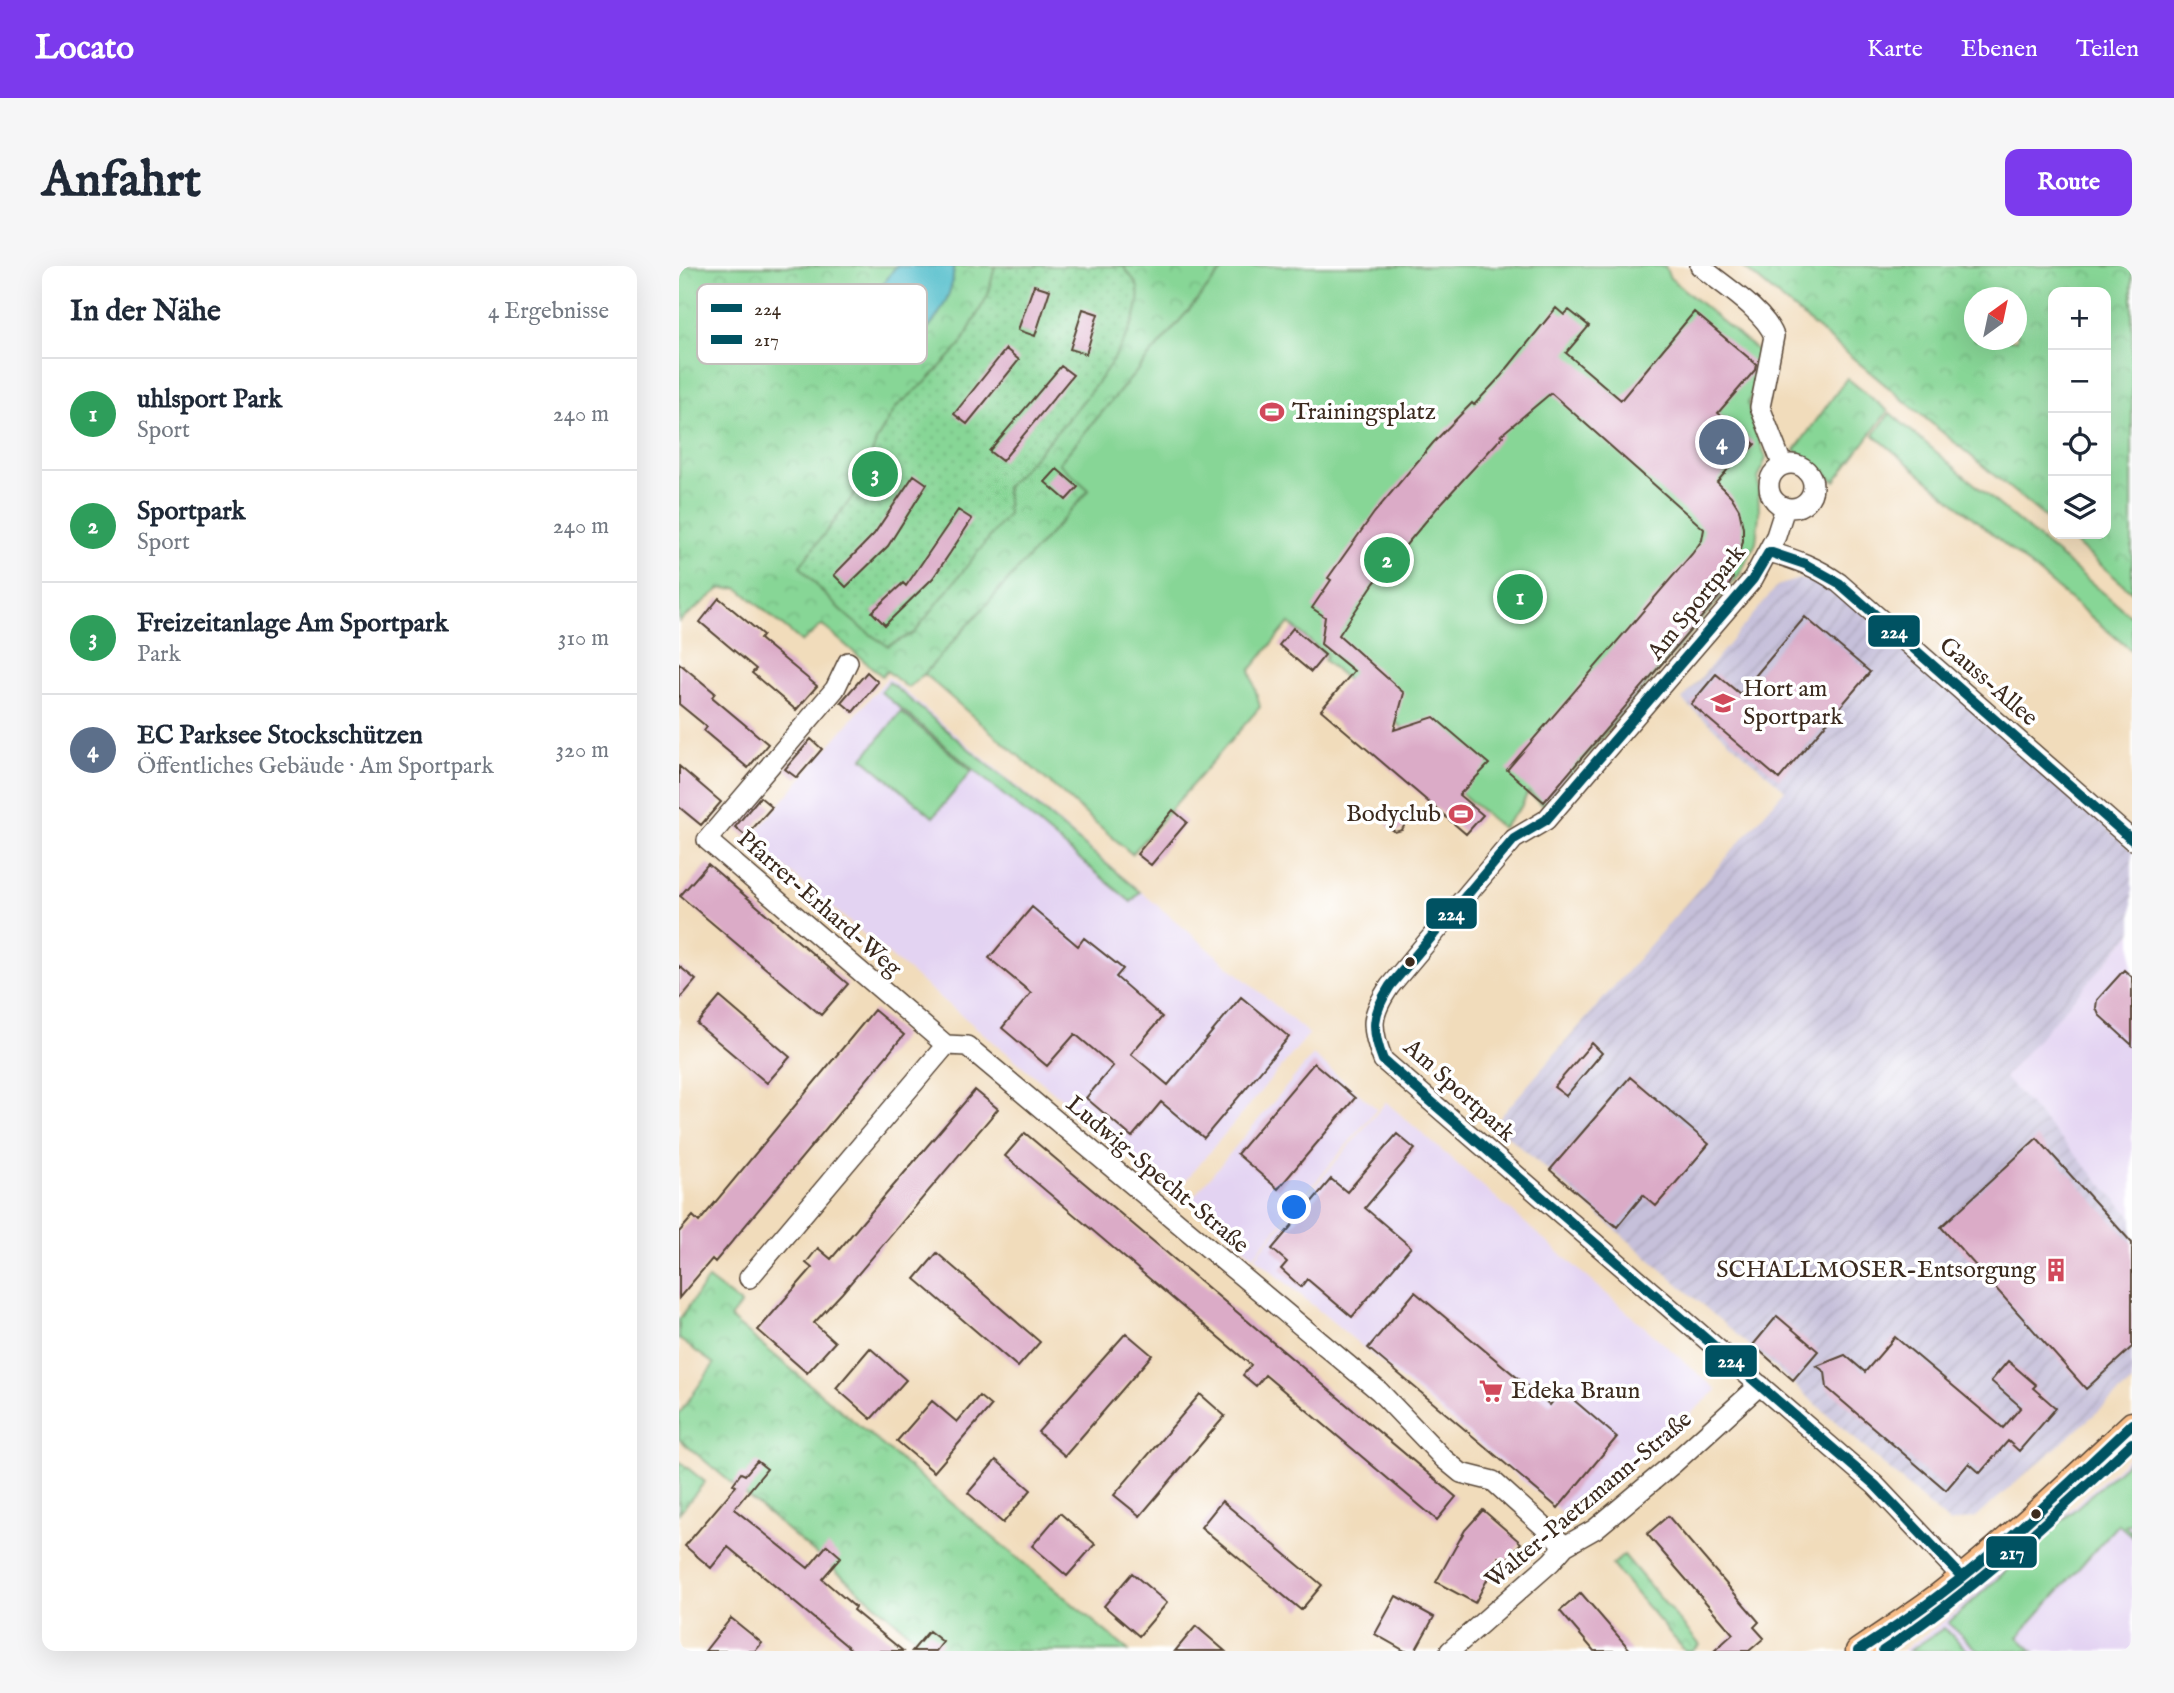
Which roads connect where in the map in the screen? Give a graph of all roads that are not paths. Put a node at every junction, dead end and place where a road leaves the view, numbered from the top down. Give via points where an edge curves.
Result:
1 (1700, 266) edge
2 (1782, 464) junction
3 (1785, 508) junction
4 (1769, 552) junction
5 (848, 662) dead end
6 (2132, 840) edge
7 (946, 1045) junction
8 (749, 1279) dead end
9 (1760, 1385) junction
10 (2132, 1424) edge
11 (1565, 1546) junction
12 (1962, 1577) junction
13 (1450, 1651) edge
14 (1858, 1651) edge

1 - 2 street via 1761,316 1774,336 1760,407
2 - 3 street via 1768,481 1769,493
2 - 3 street via 1805,467 1813,480 1807,502
3 - 4 street, Am Sportpark
4 - 6 street, Gauss-Allee via 1822,571 1839,583
4 - 9 street, Am Sportpark via 1753,579 1546,820 1514,839 1390,986 1377,1006 1373,1026 1383,1060
5 - 7 street, Pfarrer-Erhard-Weg via 835,690 707,840
7 - 8 street
7 - 11 street, Ludwig-Specht-Straße via 967,1046 1379,1391 1444,1459 1461,1472 1493,1481
9 - 11 street, Walter-Paetzmann-Straße via 1595,1529
9 - 12 street, Am Sportpark via 1875,1485
10 - 12 main road
11 - 13 street, Walter-Paetzmann-Straße
12 - 14 main road

